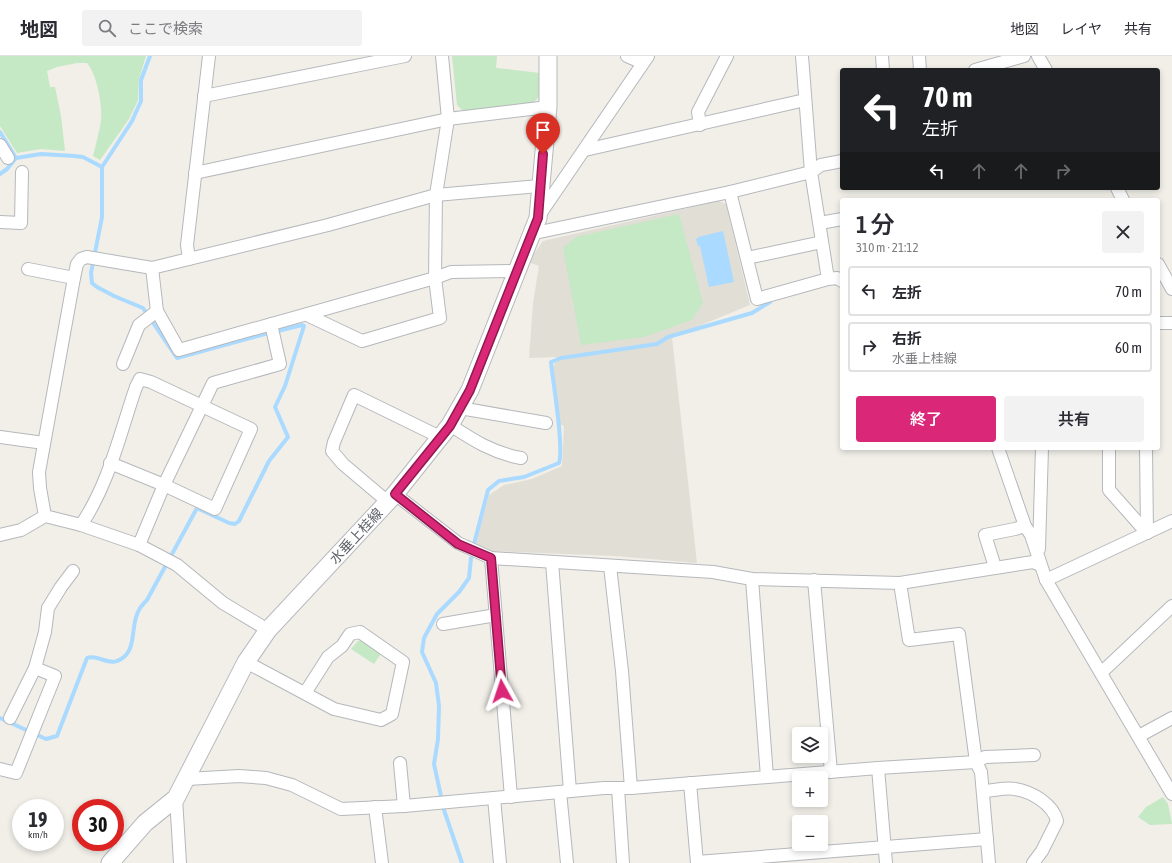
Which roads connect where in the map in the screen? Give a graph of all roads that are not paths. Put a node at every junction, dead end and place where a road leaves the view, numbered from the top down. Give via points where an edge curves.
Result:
1 (209, 56) edge
2 (405, 56) edge
3 (442, 56) edge
4 (548, 56) edge
5 (628, 56) edge
6 (727, 56) edge
7 (802, 56) edge
8 (882, 56) edge
9 (919, 56) edge
10 (1024, 56) edge
11 (1038, 56) edge
12 (645, 59) edge
13 (883, 68) edge
14 (920, 68) edge
15 (982, 68) edge
16 (1045, 68) edge
17 (204, 96) junction
18 (805, 100) junction
19 (548, 107) junction
20 (448, 119) junction
21 (700, 125) junction
22 (0, 145) edge
23 (585, 150) junction
24 (8, 158) dead end
25 (840, 161) edge
26 (22, 172) dead end
27 (195, 172) junction
28 (811, 172) junction
29 (539, 186) junction
30 (730, 192) junction
31 (436, 195) junction
32 (538, 218) junction
33 (840, 219) edge
34 (0, 222) edge
35 (820, 223) junction
36 (530, 234) junction
37 (822, 242) junction
38 (747, 258) junction
39 (189, 259) junction
40 (152, 268) junction
41 (28, 269) dead end
42 (517, 271) junction
43 (1161, 276) edge
44 (74, 278) junction
45 (435, 278) junction
46 (828, 279) junction
47 (840, 280) edge
48 (1172, 289) edge
49 (1172, 299) edge
50 (152, 315) junction
51 (307, 315) junction
52 (1160, 323) edge
53 (1172, 323) edge
54 (271, 324) junction
55 (123, 364) dead end
56 (201, 407) junction
57 (460, 408) junction
58 (546, 423) dead end
59 (445, 431) junction
60 (0, 437) edge
61 (44, 443) junction
62 (999, 450) edge
63 (1042, 450) edge
64 (1109, 450) edge
65 (1146, 450) edge
66 (521, 458) dead end
67 (110, 463) junction
68 (164, 485) junction
69 (391, 498) junction
70 (44, 516) junction
71 (1172, 521) edge
72 (81, 525) junction
73 (1024, 526) junction
74 (1147, 533) junction
75 (0, 536) edge
76 (139, 545) junction
77 (491, 558) junction
78 (1040, 561) junction
79 (552, 562) junction
80 (610, 566) junction
81 (995, 567) junction
82 (73, 571) dead end
83 (752, 579) junction
84 (814, 580) junction
85 (1046, 580) junction
86 (900, 582) junction
87 (1172, 607) edge
88 (496, 615) junction
89 (443, 624) dead end
90 (268, 630) junction
91 (246, 662) junction
92 (35, 668) junction
93 (1102, 672) junction
94 (305, 693) junction
95 (10, 718) dead end
96 (1172, 718) edge
97 (1139, 736) junction
98 (1034, 755) dead end
99 (976, 762) junction
100 (400, 763) dead end
101 (878, 768) junction
102 (0, 769) edge
103 (831, 772) junction
104 (767, 777) junction
105 (187, 779) junction
106 (690, 783) junction
107 (618, 788) junction
108 (631, 788) junction
109 (983, 791) junction
110 (565, 792) junction
111 (1172, 794) edge
112 (511, 797) junction
113 (176, 798) junction
114 (494, 798) junction
115 (404, 806) junction
116 (375, 807) junction
117 (987, 839) junction
118 (884, 847) junction
119 (697, 862) edge
120 (110, 863) edge
121 (180, 863) edge
122 (382, 863) edge
123 (500, 863) edge
124 (566, 863) edge
125 (623, 863) edge
126 (886, 863) edge
127 (989, 863) edge
128 (1033, 863) edge

1 - 17 street
2 - 17 street
3 - 20 street
4 - 19 main road, 水垂上桂線
5 - 12 street
6 - 21 street via 698,112
7 - 18 street
8 - 13 street
9 - 14 street
10 - 15 street
11 - 16 street
12 - 23 street
17 - 27 street
18 - 21 street
18 - 28 street
19 - 20 street
19 - 29 main road, 水垂上桂線
20 - 27 street
20 - 31 street
21 - 23 street
22 - 24 street
23 - 32 street
25 - 28 street via 821,165
26 - 34 street via 21,223
27 - 39 street via 187,246
28 - 30 street
28 - 35 street
29 - 31 street
29 - 32 main road, 水垂上桂線
30 - 36 street
30 - 38 street
31 - 39 street
31 - 45 street
32 - 36 main road, 水垂上桂線
33 - 35 street
35 - 37 street
36 - 42 main road, 水垂上桂線
37 - 38 street
37 - 46 street
38 - 46 street via 757,299
39 - 40 street
40 - 44 street via 93,256 78,262
40 - 50 street
41 - 44 street
42 - 45 street via 451,272
42 - 57 main road, 水垂上桂線 via 470,390
43 - 48 street
43 - 49 street
44 - 61 street
45 - 51 street
45 - 51 street via 440,318 362,341
46 - 47 street
50 - 54 street via 179,350
50 - 55 street via 139,325
51 - 54 street
52 - 53 street
54 - 56 street via 280,364 213,383
56 - 67 street via 152,382 140,379
56 - 68 street
56 - 68 street via 251,429 215,509
57 - 58 street
57 - 59 main road, 水垂上桂線
59 - 66 street via 489,449
59 - 69 main road, 水垂上桂線
59 - 69 street via 354,395 332,452 344,464
60 - 61 street
61 - 70 street via 39,472
62 - 73 street
63 - 78 street
64 - 74 street via 1108,490
65 - 74 street
67 - 68 street
67 - 72 street via 100,494
68 - 76 street
69 - 77 street via 458,544
69 - 90 main road, 水垂上桂線
70 - 72 street
70 - 75 street via 21,530
71 - 74 street
72 - 76 street
73 - 78 street via 1031,535
73 - 81 street via 985,535
74 - 85 street
76 - 90 street via 167,560 223,603
77 - 79 street
77 - 88 street
78 - 81 street
78 - 85 street
79 - 80 street
79 - 110 street
80 - 83 street via 712,572
80 - 108 street via 622,671
81 - 86 street
82 - 92 street via 48,608 45,632
83 - 84 street
83 - 104 street
84 - 86 street
84 - 103 street
85 - 93 street
86 - 99 street via 909,640 959,634
87 - 93 street
88 - 89 street
88 - 112 street
90 - 91 main road, 水垂上桂線
91 - 94 street
91 - 105 main road, 水垂上桂線
92 - 95 street
92 - 102 street via 56,676 16,774
93 - 97 street
94 - 94 street via 334,709 381,720 392,714 403,662 360,632 350,634 342,646 328,657
96 - 97 street
97 - 111 street
98 - 99 street via 985,757
99 - 101 street
99 - 109 street via 982,772
100 - 115 street
101 - 103 street
101 - 118 street
103 - 104 street
104 - 106 street
105 - 113 main road, 水垂上桂線
105 - 116 street via 266,778 292,785 341,809
106 - 108 street
106 - 119 street
107 - 108 street
107 - 110 street
107 - 125 street
109 - 117 street
109 - 128 street via 1014,789 1051,807 1056,821 1042,851
110 - 112 street
110 - 124 street
112 - 114 street
113 - 120 main road, 水垂上桂線 via 145,823
113 - 121 street
114 - 115 street
114 - 123 street
115 - 116 street
116 - 122 street
117 - 118 street
117 - 127 street
118 - 119 street
118 - 126 street

